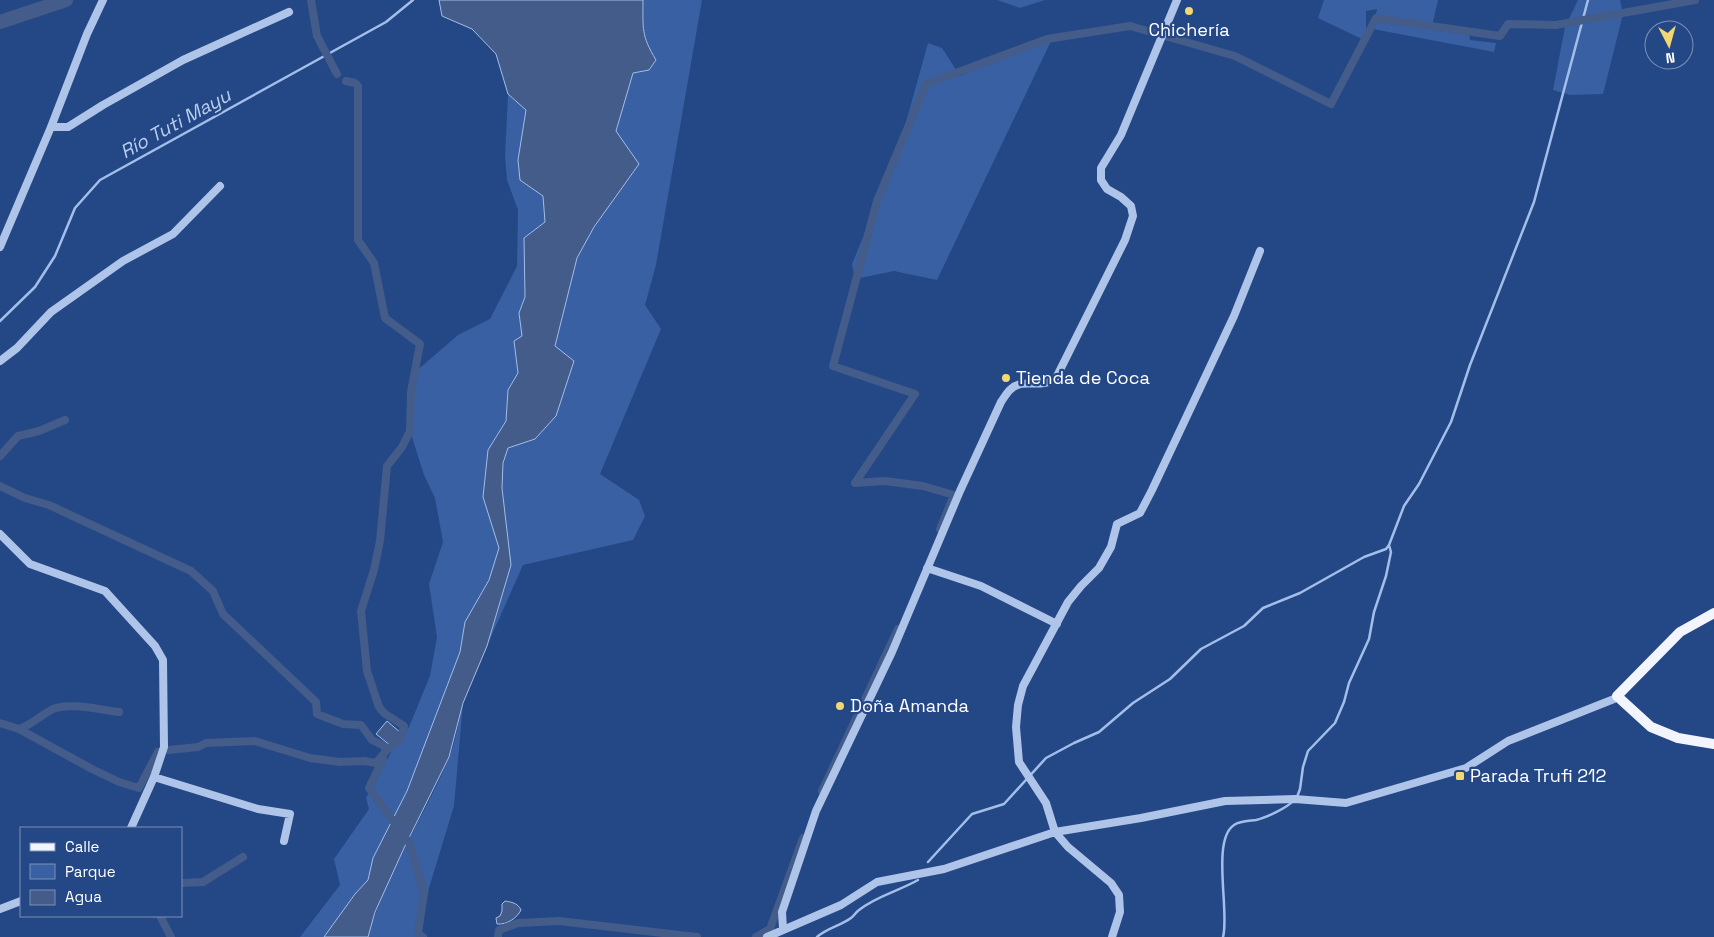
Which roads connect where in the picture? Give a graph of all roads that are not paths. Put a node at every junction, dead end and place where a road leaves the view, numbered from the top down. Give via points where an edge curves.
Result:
1 (103, 0) edge
2 (1177, 0) edge
3 (290, 12) dead end
4 (51, 127) junction
5 (220, 186) dead end
6 (0, 247) edge
7 (1260, 251) dead end
8 (0, 360) edge
9 (0, 534) edge
10 (927, 568) junction
11 (1714, 613) edge
12 (1057, 624) junction
13 (1617, 696) junction
14 (1714, 744) edge
15 (154, 777) junction
16 (131, 827) edge
17 (1055, 832) junction
18 (284, 841) dead end
19 (20, 901) edge
20 (0, 909) edge
21 (783, 929) junction
22 (767, 937) edge
23 (1112, 937) edge

1 - 4 street
2 - 10 street via 1121,135 1101,168 1107,189 1131,206 1133,216 1125,240 1056,378 1048,384 1019,384 1010,389 1001,402
3 - 4 street via 182,60 68,126
4 - 6 street
5 - 8 street via 173,234 122,260 51,312 17,348
7 - 12 street via 1234,316 1140,513 1117,524 1111,547 1099,568 1072,597
9 - 15 street via 30,564 105,591 155,646 163,660 164,747
10 - 12 street via 981,586
10 - 21 street via 892,652 816,811 782,912
11 - 13 main road via 1680,632
12 - 17 street via 1023,686 1016,727 1019,762 1046,803
13 - 14 main road via 1651,728 1678,738
13 - 17 street via 1508,740 1466,768 1346,803 1295,799 1225,801
15 - 16 street
15 - 18 street via 258,809 290,814
17 - 21 street via 944,869 877,882 841,905
17 - 23 street via 1111,883 1119,895 1120,912
19 - 20 street
21 - 22 street

